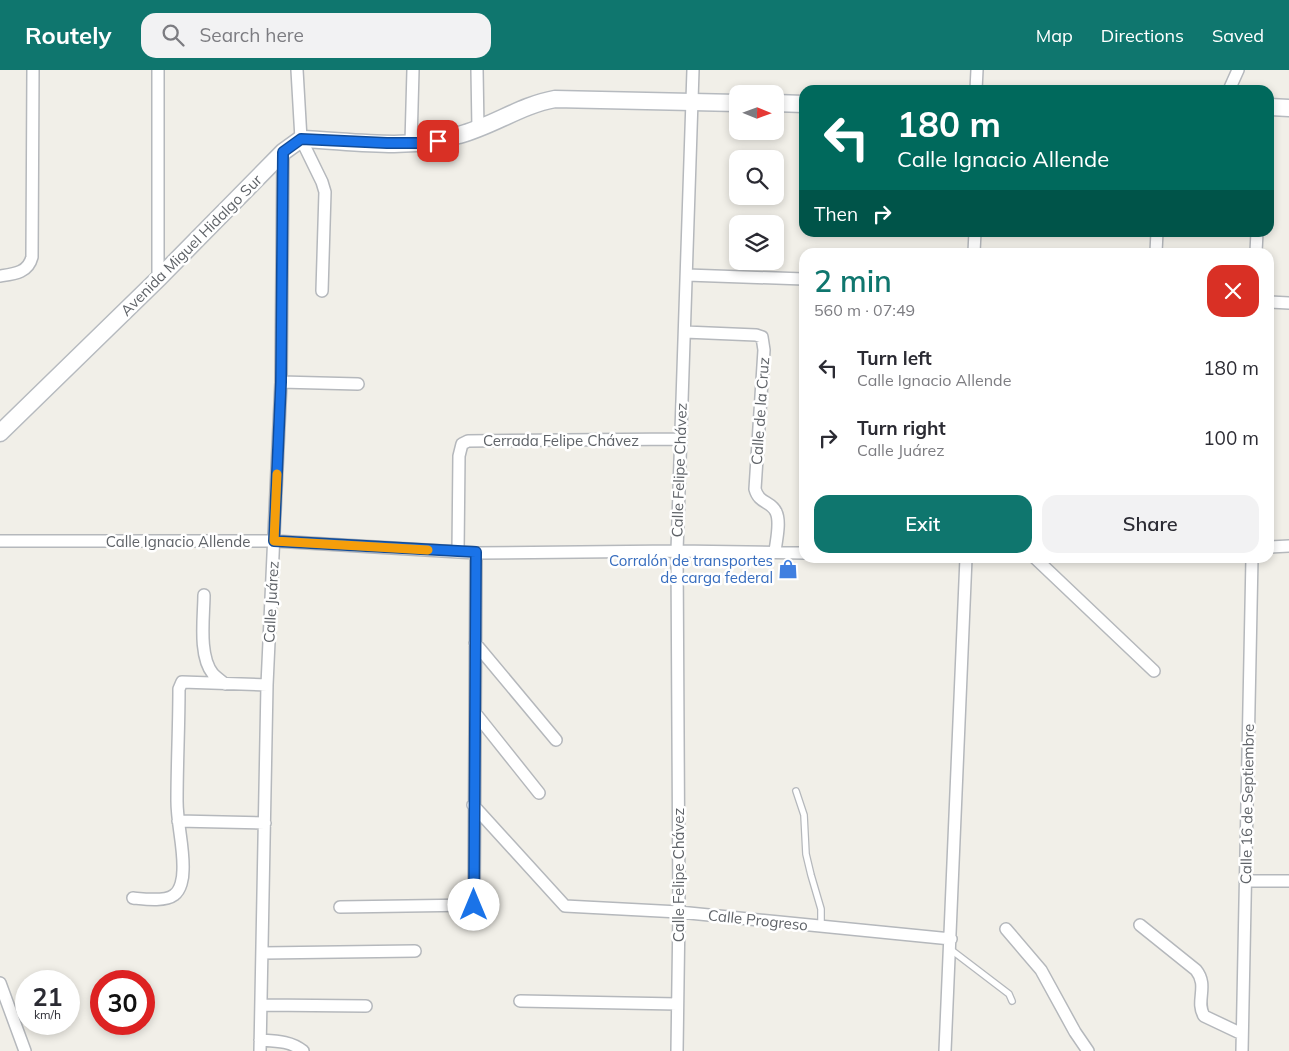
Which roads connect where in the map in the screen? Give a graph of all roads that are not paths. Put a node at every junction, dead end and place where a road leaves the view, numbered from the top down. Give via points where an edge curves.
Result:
1 (33, 70) edge
2 (158, 70) edge
3 (297, 70) edge
4 (413, 70) edge
5 (477, 70) edge
6 (693, 70) edge
7 (977, 70) edge
8 (1238, 70) edge
9 (976, 85) edge
10 (1231, 85) edge
11 (693, 101) junction
12 (729, 103) edge
13 (784, 103) edge
14 (799, 104) edge
15 (1274, 107) edge
16 (1289, 108) edge
17 (478, 129) junction
18 (301, 139) junction
19 (411, 143) junction
20 (283, 152) junction
21 (687, 275) junction
22 (0, 276) edge
23 (158, 279) junction
24 (799, 279) edge
25 (322, 291) dead end
26 (1274, 302) edge
27 (1289, 303) edge
28 (685, 332) junction
29 (281, 382) junction
30 (358, 384) dead end
31 (0, 433) edge
32 (680, 439) junction
33 (0, 541) edge
34 (274, 541) junction
35 (1289, 546) edge
36 (1274, 547) edge
37 (677, 551) junction
38 (458, 552) junction
39 (476, 552) junction
40 (775, 552) junction
41 (799, 552) edge
42 (966, 563) edge
43 (1040, 563) edge
44 (1252, 563) edge
45 (204, 595) dead end
46 (475, 643) junction
47 (1154, 671) dead end
48 (225, 684) junction
49 (267, 685) junction
50 (476, 714) junction
51 (556, 740) dead end
52 (796, 792) dead end
53 (539, 793) dead end
54 (474, 805) junction
55 (178, 821) junction
56 (265, 823) junction
57 (1245, 881) junction
58 (1289, 881) edge
59 (133, 898) dead end
60 (340, 907) dead end
61 (679, 912) junction
62 (1140, 925) dead end
63 (821, 926) junction
64 (1006, 929) dead end
65 (951, 944) junction
66 (415, 951) dead end
67 (263, 953) junction
68 (0, 983) edge
69 (1012, 1000) dead end
70 (520, 1002) dead end
71 (677, 1004) junction
72 (262, 1005) junction
73 (366, 1006) dead end
74 (1242, 1034) junction
75 (260, 1045) edge
76 (1085, 1050) edge
77 (25, 1051) edge
78 (303, 1051) edge
79 (677, 1051) edge
80 (945, 1051) edge
81 (1242, 1051) edge

1 - 22 street via 32,257 30,264 17,274
2 - 23 street
3 - 18 street
4 - 19 street
5 - 17 street
6 - 11 street, Calle Felipe Chávez
7 - 9 street
8 - 10 street
11 - 12 main road
11 - 17 main road via 555,98 526,106
11 - 21 street, Calle Felipe Chávez
13 - 14 main road
15 - 16 main road
17 - 19 main road via 438,141
18 - 19 main road
18 - 20 main road, Avenida Miguel Hidalgo Sur
18 - 25 street via 324,186
20 - 23 main road, Avenida Miguel Hidalgo Sur
20 - 29 street, Calle Juárez
21 - 24 street
21 - 28 street, Calle Felipe Chávez
23 - 31 main road, Avenida Miguel Hidalgo Sur
26 - 27 street
28 - 32 street, Calle Felipe Chávez
28 - 40 street, Calle de la Cruz via 762,337 764,350 755,489 759,499 777,513
29 - 30 street
29 - 34 street, Calle Juárez
32 - 37 street, Calle Felipe Chávez
32 - 38 street, Cerrada Felipe Chávez via 468,441 462,444 459,456
33 - 34 street, Calle Ignacio Allende
34 - 38 street, Calle Ignacio Allende
34 - 49 street, Calle Juárez
35 - 36 street
37 - 39 street, Calle Ignacio Allende
37 - 40 street, Calle Ignacio Allende
37 - 61 street, Calle Felipe Chávez
38 - 39 street, Calle Ignacio Allende
39 - 46 street
40 - 41 street, Calle Ignacio Allende
42 - 65 street
43 - 47 street
44 - 57 street, Calle 16 de Septiembre
45 - 48 street via 207,663 212,674
46 - 50 street
46 - 51 street
48 - 49 street
48 - 55 street via 188,681 180,685
49 - 56 street, Calle Juárez
50 - 53 street
50 - 54 street
52 - 63 lane via 804,815 808,861 821,909
54 - 60 street via 474,905
54 - 61 street, Calle Progreso via 565,906
55 - 56 street
55 - 59 street via 183,854 180,888 174,896 161,899
56 - 67 street, Calle Juárez
57 - 58 street
57 - 74 street, Calle 16 de Septiembre
61 - 63 street, Calle Progreso
61 - 71 street, Calle Felipe Chávez
62 - 74 street via 1202,976 1201,1011 1204,1016
63 - 65 street, Calle Progreso
64 - 76 street via 1041,970
65 - 69 lane
65 - 80 street
66 - 67 street
67 - 72 street, Calle Juárez
68 - 77 street
70 - 71 street
71 - 79 street, Calle Felipe Chávez
72 - 73 street
72 - 75 street, Calle Juárez
74 - 81 street, Calle 16 de Septiembre
75 - 78 street via 283,1041

